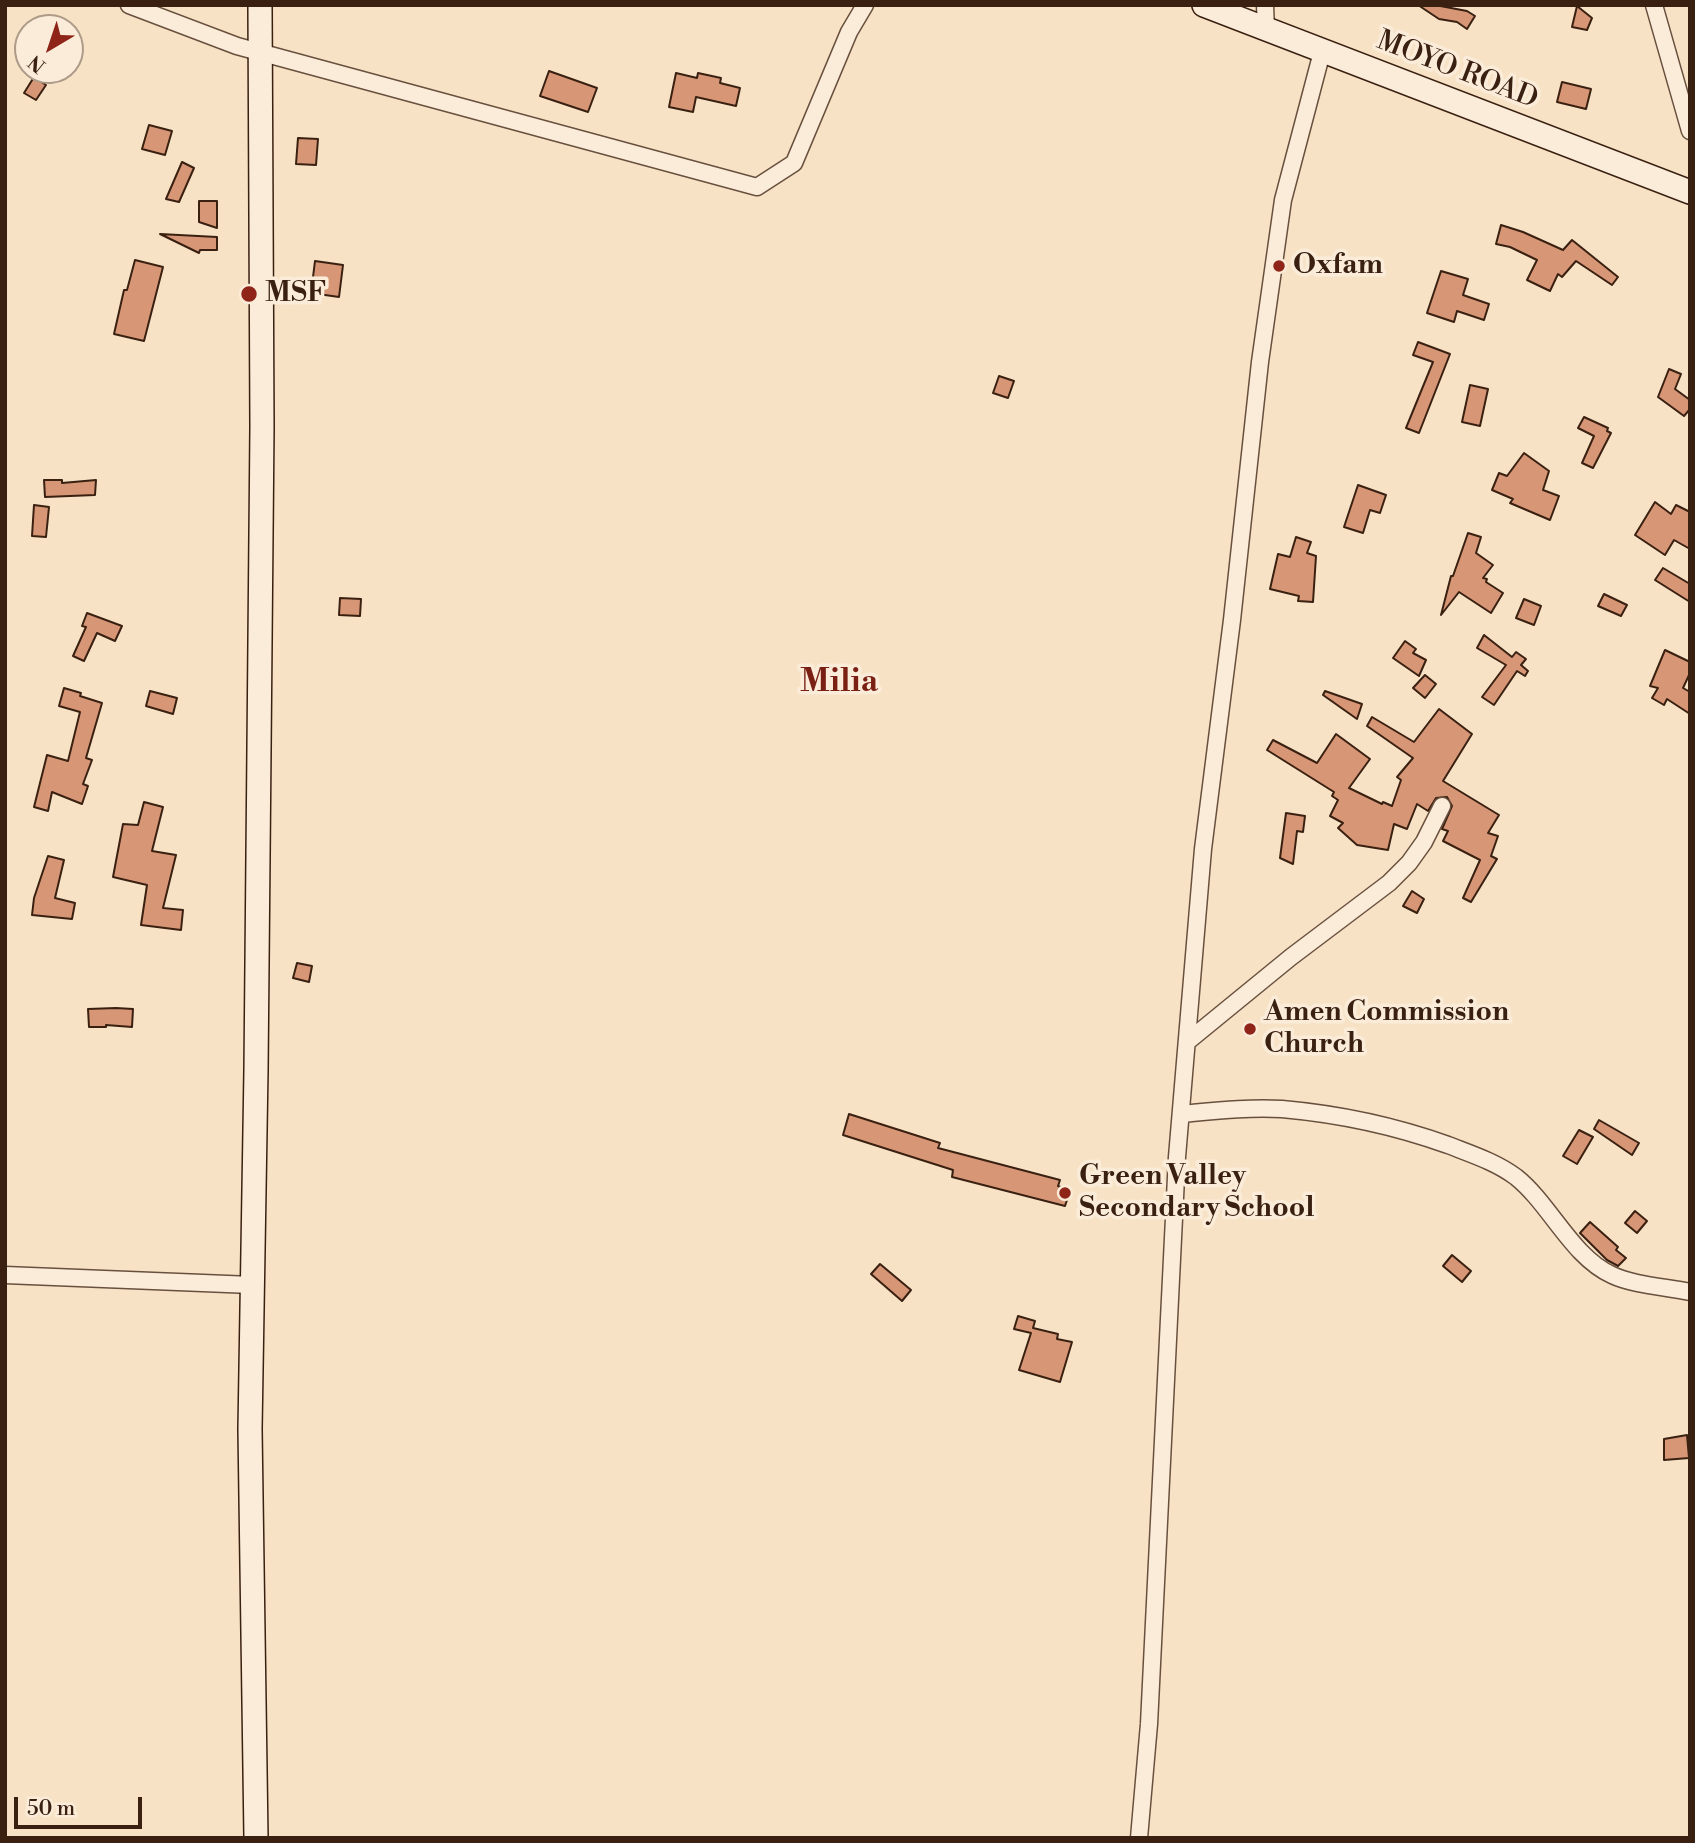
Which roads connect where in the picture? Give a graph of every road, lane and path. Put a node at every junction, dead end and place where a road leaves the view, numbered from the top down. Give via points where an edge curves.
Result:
1 (129, 5) edge
2 (260, 5) edge
3 (864, 5) edge
4 (1204, 5) edge
5 (1265, 5) edge
6 (1654, 5) edge
7 (1266, 31) junction
8 (261, 51) junction
9 (1322, 52) junction
10 (1690, 131) edge
11 (1690, 192) edge
12 (1442, 806) dead end
13 (1187, 1042) junction
14 (1181, 1114) junction
15 (5, 1275) edge
16 (252, 1285) junction
17 (1690, 1292) edge
18 (256, 1838) edge
19 (1139, 1838) edge

1 - 8 street
2 - 8 street
3 - 8 street via 794,163 757,187
4 - 7 street, MOYO ROAD
5 - 7 street
6 - 10 street
7 - 9 street, MOYO ROAD
8 - 16 street via 262,441
9 - 11 street, MOYO ROAD
9 - 13 street via 1283,200 1260,362 1203,849
12 - 13 street via 1424,842 1389,883
13 - 14 street
14 - 17 street via 1281,1109 1350,1119 1435,1141 1517,1177 1604,1271
14 - 19 street
15 - 16 street
16 - 18 street

